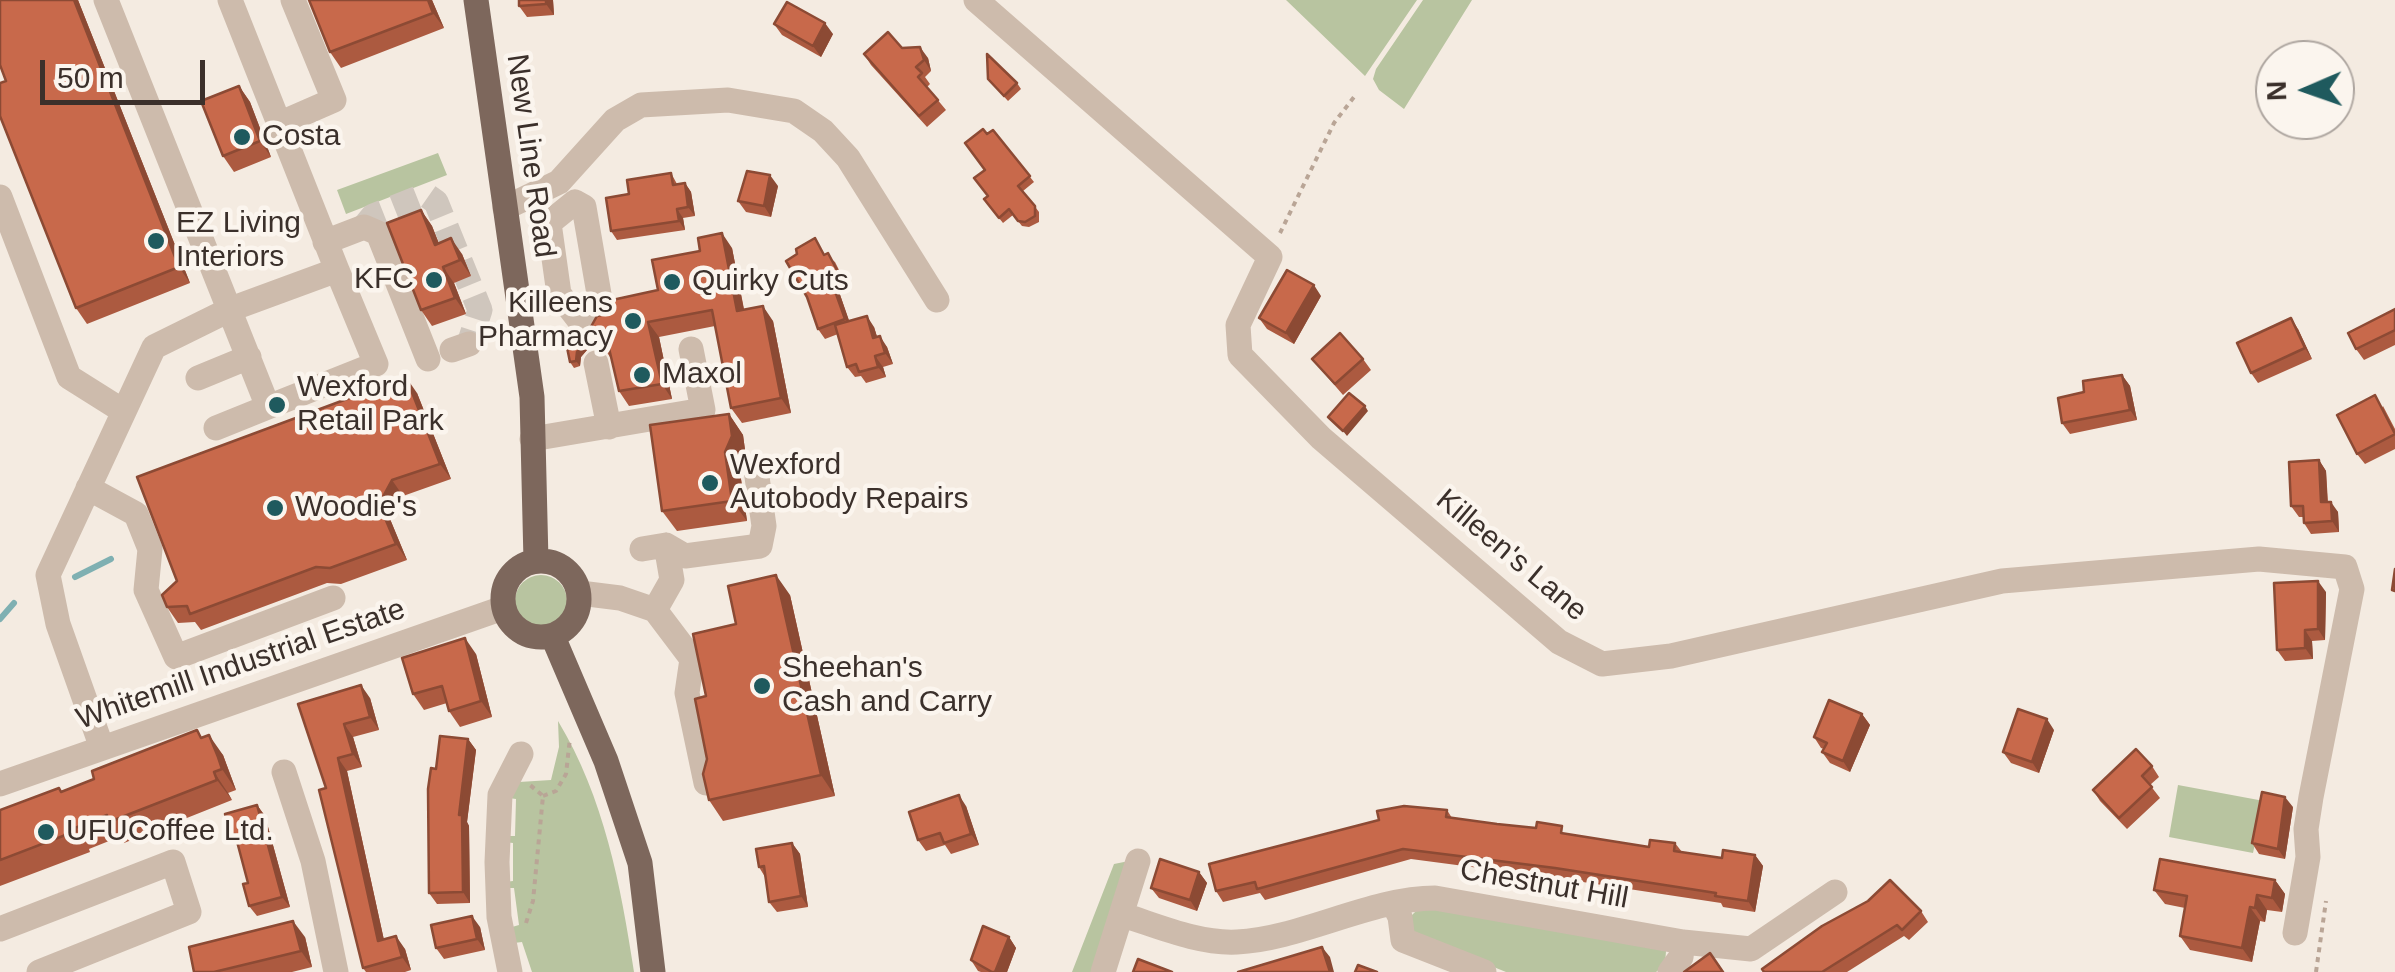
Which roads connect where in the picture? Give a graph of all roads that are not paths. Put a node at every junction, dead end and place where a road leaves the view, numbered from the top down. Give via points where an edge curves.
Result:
1 (106, 0) edge
2 (230, 0) edge
3 (294, 0) edge
4 (476, 0) edge
5 (976, 0) edge
6 (279, 124) junction
7 (0, 197) edge
8 (505, 208) junction
9 (325, 242) junction
10 (336, 270) junction
11 (559, 294) junction
12 (937, 300) dead end
13 (518, 302) junction
14 (231, 309) junction
15 (691, 349) dead end
16 (449, 351) dead end
17 (249, 357) junction
18 (596, 363) dead end
19 (198, 378) dead end
20 (268, 408) junction
21 (123, 411) junction
22 (608, 427) junction
23 (216, 428) dead end
24 (532, 439) junction
25 (756, 470) dead end
26 (88, 488) junction
27 (536, 561) junction
28 (580, 593) junction
29 (332, 598) dead end
30 (503, 608) junction
31 (655, 610) junction
32 (553, 637) junction
33 (102, 748) junction
34 (517, 762) road end
35 (284, 772) dead end
36 (0, 784) edge
37 (706, 784) edge
38 (1138, 861) dead end
39 (1835, 892) dead end
40 (1394, 905) junction
41 (1123, 915) junction
42 (0, 929) edge
43 (2295, 933) dead end
44 (1683, 942) junction
45 (39, 972) edge
46 (336, 972) edge
47 (510, 972) edge
48 (653, 972) edge
49 (1103, 972) edge
50 (1484, 972) edge
51 (1670, 972) edge

1 - 14 street
2 - 6 street
3 - 6 street via 334,100
4 - 8 main road, New Line Road
5 - 43 street, Killeen's Lane via 1270,256 1238,326 1240,356 1321,438 1559,642 1602,664 1671,656 2002,581 2260,559 2345,567 2352,589 2306,828 2308,857
6 - 9 street
7 - 21 street via 69,377
8 - 12 street via 559,182 616,120 641,105 728,100 794,111 848,158
8 - 13 main road, New Line Road
9 - 10 street
9 - 16 street via 364,227 378,234
10 - 14 street
10 - 20 street via 376,364
11 - 11 street via 590,334 599,294 584,208 575,202 549,223
11 - 13 street
13 - 24 main road, New Line Road
14 - 17 street
14 - 21 street via 154,347
15 - 22 street via 703,410
17 - 19 street
17 - 20 street
18 - 22 street
20 - 23 street
21 - 26 street
22 - 24 street
24 - 27 main road, New Line Road
25 - 31 street via 764,526 760,546 685,556 654,547 672,580
26 - 29 street via 136,514 150,548 146,590 176,657
26 - 33 street via 48,575 58,624
27 - 28 main road via 561,566
27 - 30 main road via 513,573
28 - 31 street
28 - 32 main road via 573,622
30 - 32 main road via 528,636
30 - 33 street, Whitemill Industrial Estate
31 - 37 street via 692,659 688,693
32 - 48 main road via 640,863
33 - 36 street, Whitemill Industrial Estate
34 - 47 street via 500,795 497,862
35 - 46 street via 313,861
38 - 41 street
39 - 44 street, Chestnut Hill via 1751,948
40 - 41 street, Chestnut Hill via 1238,942
40 - 44 street, Chestnut Hill via 1435,898
40 - 50 street via 1402,940
41 - 49 street
42 - 45 street via 172,862 189,912
44 - 51 street

